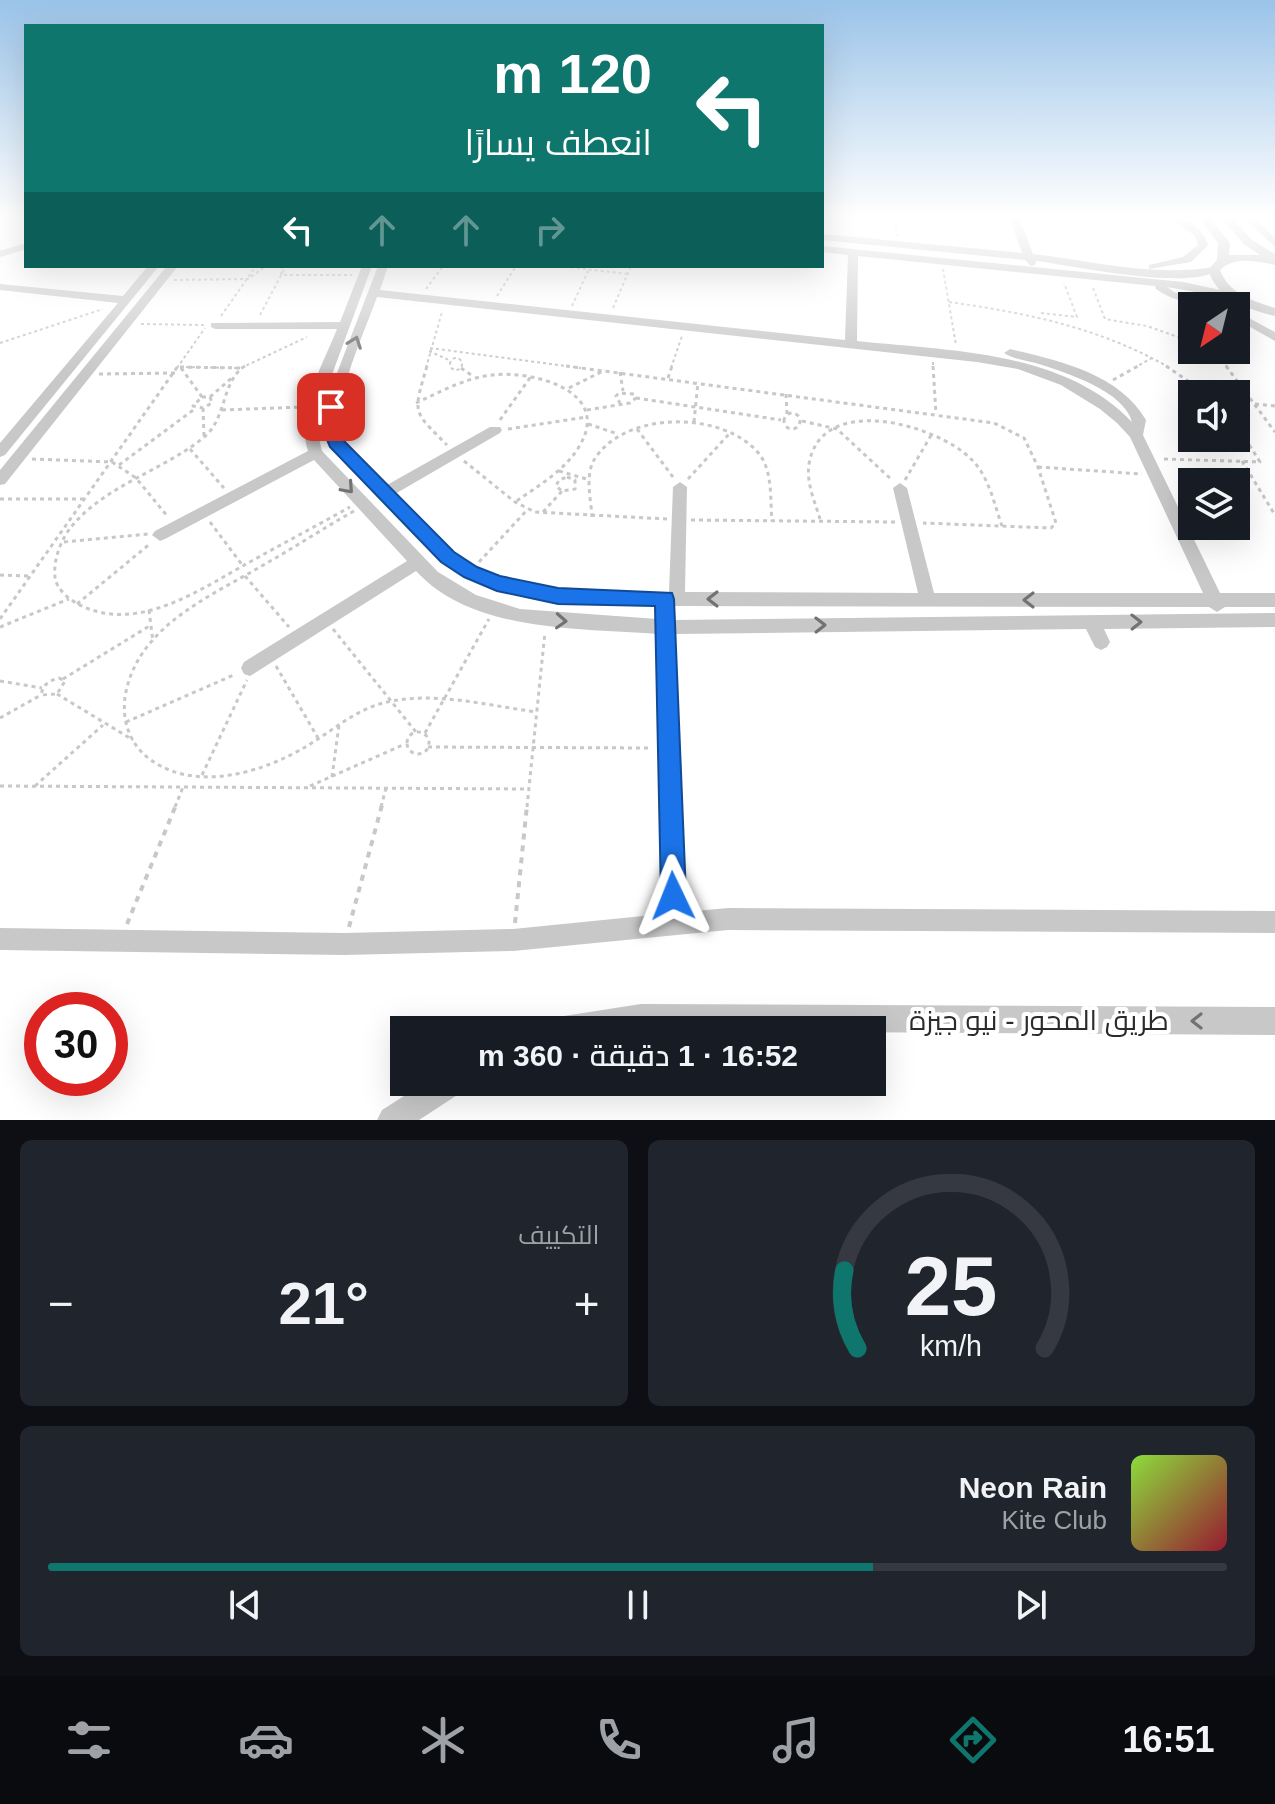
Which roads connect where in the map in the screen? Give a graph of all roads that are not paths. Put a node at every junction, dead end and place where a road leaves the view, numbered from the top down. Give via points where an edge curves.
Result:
1 (152, 268) edge
2 (171, 268) edge
3 (382, 268) edge
4 (853, 268) edge
5 (1000, 268) edge
6 (1033, 268) edge
7 (1097, 268) edge
8 (1152, 268) edge
9 (1211, 268) edge
10 (1218, 268) edge
11 (365, 270) edge
12 (1034, 272) junction
13 (1155, 278) junction
14 (0, 287) edge
15 (1217, 292) edge
16 (1230, 292) edge
17 (372, 293) junction
18 (1178, 296) edge
19 (118, 302) junction
20 (1250, 303) edge
21 (1271, 313) edge
22 (1250, 322) edge
23 (211, 325) road end
24 (344, 326) junction
25 (1275, 337) edge
26 (851, 346) junction
27 (953, 355) junction
28 (311, 414) junction
29 (330, 416) junction
30 (493, 431) road end
31 (1136, 435) junction
32 (0, 437) edge
33 (0, 452) edge
34 (316, 453) junction
35 (0, 480) edge
36 (680, 487) road end
37 (900, 488) road end
38 (385, 493) junction
39 (166, 531) road end
40 (416, 563) junction
41 (671, 598) junction
42 (928, 600) junction
43 (995, 600) junction
44 (1213, 600) junction
45 (1275, 600) edge
46 (1225, 620) junction
47 (1275, 620) edge
48 (1092, 623) junction
49 (1002, 624) junction
50 (666, 627) junction
51 (1101, 642) dead end
52 (252, 667) road end
53 (1275, 922) edge
54 (674, 925) junction
55 (0, 939) edge
56 (886, 1019) edge
57 (1275, 1021) edge
58 (433, 1096) edge
59 (408, 1115) edge

1 - 19 street
2 - 35 street
3 - 17 street
4 - 26 street
5 - 12 street
6 - 12 street
7 - 13 street
8 - 13 street
9 - 13 street
10 - 16 street via 1220,285
11 - 24 street
12 - 13 street
13 - 15 street
13 - 18 street via 1165,292
14 - 19 street
17 - 26 street
29 -> 17 street
19 - 32 street
19 - 33 street
20 - 21 street
22 - 25 street
23 - 24 street
24 - 28 street
26 - 27 street
27 - 31 street via 1055,377 1105,406
27 - 31 street via 977,349 1069,369 1120,397 1139,417
28 - 29 street
28 - 34 street
29 - 38 street via 336,443
30 - 38 street
31 - 44 street
34 - 39 street
34 -> 40 street
36 - 41 street
37 - 42 street
38 - 41 street via 448,557 471,572 558,596
40 -> 50 street via 450,589 494,609 547,620
40 - 52 street
42 -> 41 street
41 - 50 street
42 - 43 street
44 -> 43 street
43 - 49 street
44 - 45 street
44 - 46 street
46 - 47 street
48 -> 46 street
48 - 49 street
48 - 51 street
50 -> 49 street
50 - 54 street
53 - 54 street via 728,919
54 - 55 street via 513,940 344,944
57 -> 56 street, طريق المحور - نيو جيزة
58 - 59 street

